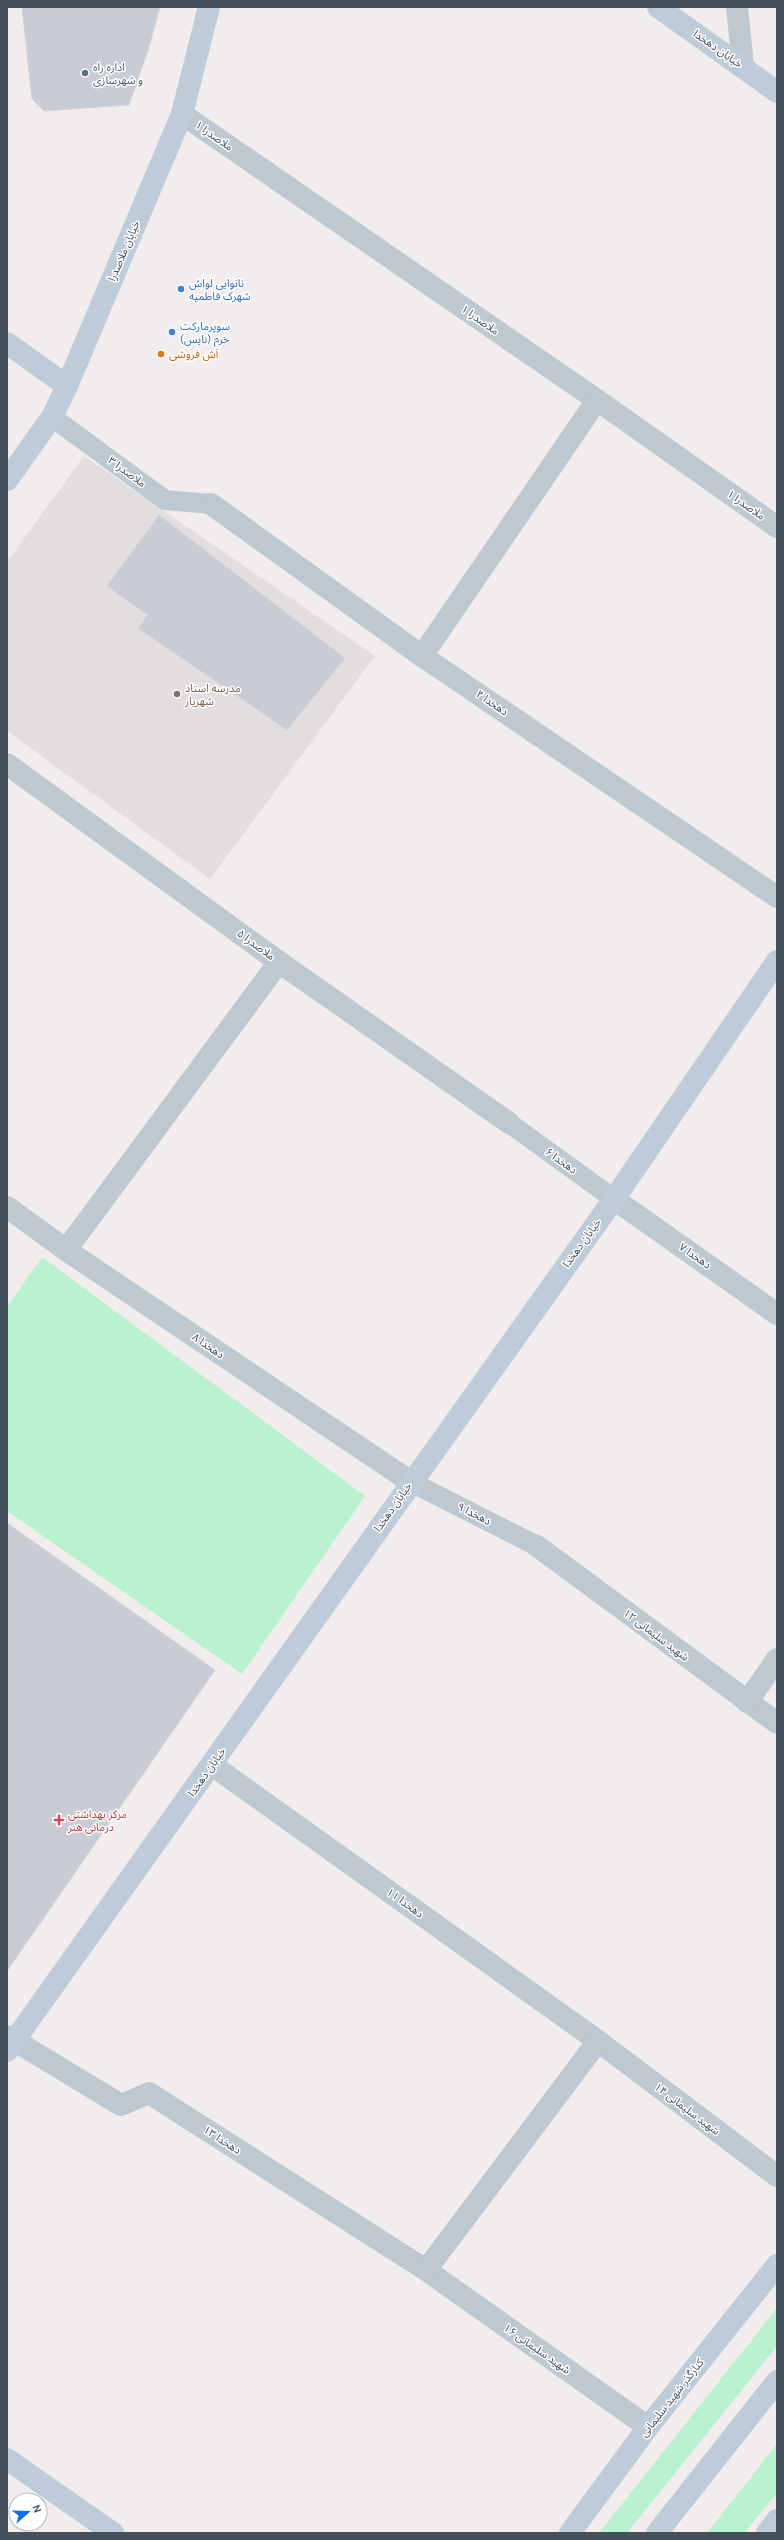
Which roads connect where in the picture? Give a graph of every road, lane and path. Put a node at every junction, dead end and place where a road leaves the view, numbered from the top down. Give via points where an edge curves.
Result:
1 (209, 7) edge
2 (658, 7) edge
3 (737, 7) edge
4 (743, 66) junction
5 (777, 92) edge
6 (182, 114) junction
7 (7, 343) edge
8 (66, 386) junction
9 (597, 400) junction
10 (52, 417) junction
11 (7, 480) edge
12 (211, 504) joint
13 (777, 528) edge
14 (422, 656) junction
15 (7, 764) edge
16 (777, 897) edge
17 (777, 961) edge
18 (279, 962) junction
19 (509, 1123) joint
20 (614, 1199) junction
21 (7, 1207) edge
22 (66, 1250) junction
23 (777, 1314) edge
24 (411, 1482) junction
25 (537, 1546) joint
26 (777, 1659) edge
27 (746, 1702) junction
28 (777, 1723) edge
29 (212, 1765) junction
30 (598, 2041) junction
31 (9, 2043) edge
32 (777, 2176) edge
33 (777, 2265) edge
34 (426, 2270) junction
35 (777, 2381) edge
36 (648, 2427) junction
37 (8, 2461) edge
38 (777, 2520) edge
39 (113, 2533) edge
40 (570, 2533) edge
41 (657, 2533) edge
42 (767, 2533) edge

1 - 6 street, خیابان ملاصدرا
2 - 4 street, خیابان دهخدا
3 - 4 street
4 - 5 street, خیابان دهخدا
6 - 8 street, خیابان ملاصدرا
6 - 9 street, ملاصدرا ۱
7 - 8 street
8 - 10 street, خیابان ملاصدرا
9 - 13 street, ملاصدرا ۱
9 - 14 street
10 - 11 street, خیابان ملاصدرا
10 - 12 lane, ملاصدرا ۳ via 165,500
12 - 14 street, دهخدا ۴
14 - 16 street, دهخدا ۴
15 - 18 street, ملاصدرا ۵
17 - 20 street, خیابان دهخدا
18 - 19 street, ملاصدرا ۵
18 - 22 street
19 - 20 lane, دهخدا ۶
20 - 23 street, دهخدا ۷
20 - 24 street, خیابان دهخدا
21 - 22 street, دهخدا ۸
22 - 24 street, دهخدا ۸
24 - 25 lane, دهخدا ۹
24 - 29 street, خیابان دهخدا
25 - 27 street, شهید سلیمانی ۱۲
26 - 27 street
27 - 28 street, شهید سلیمانی ۱۲
29 - 30 street, دهخدا ۱۱
29 - 31 street, خیابان دهخدا
30 - 32 street, شهید سلیمانی ۱۴
30 - 34 street
31 - 34 street, دهخدا ۱۳ via 122,2105 149,2093
33 - 36 street, کنارگذر شهید سلیمانی
34 - 36 street, شهید سلیمانی ۱۶
35 - 41 street
36 - 40 street, کنارگذر شهید سلیمانی
37 - 39 street
38 - 42 street

